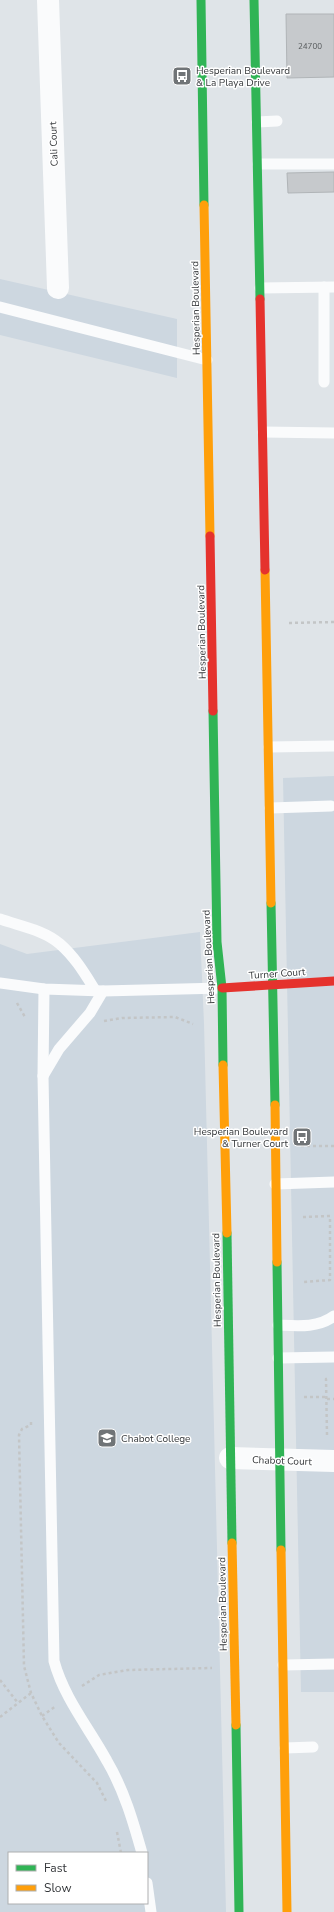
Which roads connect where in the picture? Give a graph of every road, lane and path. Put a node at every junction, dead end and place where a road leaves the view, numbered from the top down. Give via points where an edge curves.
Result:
1 (48, 0) edge
2 (201, 0) edge
3 (254, 0) edge
4 (277, 121) dead end
5 (257, 122) junction
6 (258, 164) junction
7 (334, 164) edge
8 (329, 287) edge
9 (58, 288) dead end
10 (260, 288) junction
11 (0, 307) edge
12 (207, 360) junction
13 (324, 382) dead end
14 (263, 432) junction
15 (334, 433) edge
16 (334, 622) edge
17 (288, 623) dead end
18 (334, 746) edge
19 (269, 747) junction
20 (331, 806) dead end
21 (270, 808) junction
22 (0, 919) edge
23 (334, 981) edge
24 (0, 983) edge
25 (273, 984) junction
26 (222, 988) junction
27 (44, 990) junction
28 (99, 990) junction
29 (43, 1076) junction
30 (301, 1146) dead end
31 (334, 1146) edge
32 (334, 1182) edge
33 (275, 1184) junction
34 (303, 1216) dead end
35 (304, 1282) dead end
36 (334, 1316) edge
37 (278, 1326) junction
38 (334, 1357) edge
39 (278, 1358) junction
40 (329, 1379) dead end
41 (304, 1397) dead end
42 (326, 1398) junction
43 (334, 1399) edge
44 (327, 1435) dead end
45 (230, 1458) junction
46 (280, 1460) junction
47 (334, 1461) edge
48 (334, 1664) edge
49 (283, 1665) junction
50 (212, 1668) dead end
51 (0, 1680) edge
52 (30, 1693) dead end
53 (68, 1697) junction
54 (18, 1702) junction
55 (42, 1716) dead end
56 (0, 1717) edge
57 (313, 1747) dead end
58 (285, 1748) junction
59 (142, 1852) edge
60 (148, 1890) edge
61 (151, 1912) edge
62 (239, 1912) edge
63 (287, 1912) edge

1 - 9 street, Cali Court
2 - 12 main road, Hesperian Boulevard
3 - 5 main road
4 - 5 lane
5 - 6 main road
6 - 7 lane
6 - 10 main road
8 - 10 lane
8 - 13 lane
10 - 14 main road
11 - 12 lane
12 - 26 main road, Hesperian Boulevard via 217,942
14 - 15 lane
14 - 19 main road
16 - 17 path
18 - 19 lane
19 - 21 main road
20 - 21 lane
21 - 25 main road
22 - 28 lane via 39,932 59,943
23 - 25 main road, Turner Court
24 - 27 lane
25 - 26 main road, Turner Court
25 - 33 main road
26 - 28 lane
26 - 45 main road, Hesperian Boulevard
27 - 28 lane
27 - 29 lane
28 - 29 lane via 90,1013 59,1049
29 - 53 lane via 54,1661 59,1680
30 - 31 path
32 - 33 lane
33 - 37 main road
34 - 35 path via 330,1216 330,1280
36 - 37 lane via 325,1323
37 - 39 main road
38 - 39 lane
39 - 46 main road
40 - 42 path via 326,1379
41 - 42 path
42 - 43 path
42 - 44 path
45 - 46 street, Chabot Court
45 - 62 main road, Hesperian Boulevard
46 - 47 street, Chabot Court
46 - 49 main road
48 - 49 lane
49 - 58 main road
50 - 53 path via 113,1672 99,1676
51 - 54 path
52 - 54 path
53 - 55 path
53 - 59 lane via 119,1782 132,1815
54 - 56 path
57 - 58 lane
58 - 63 main road
60 - 61 lane

